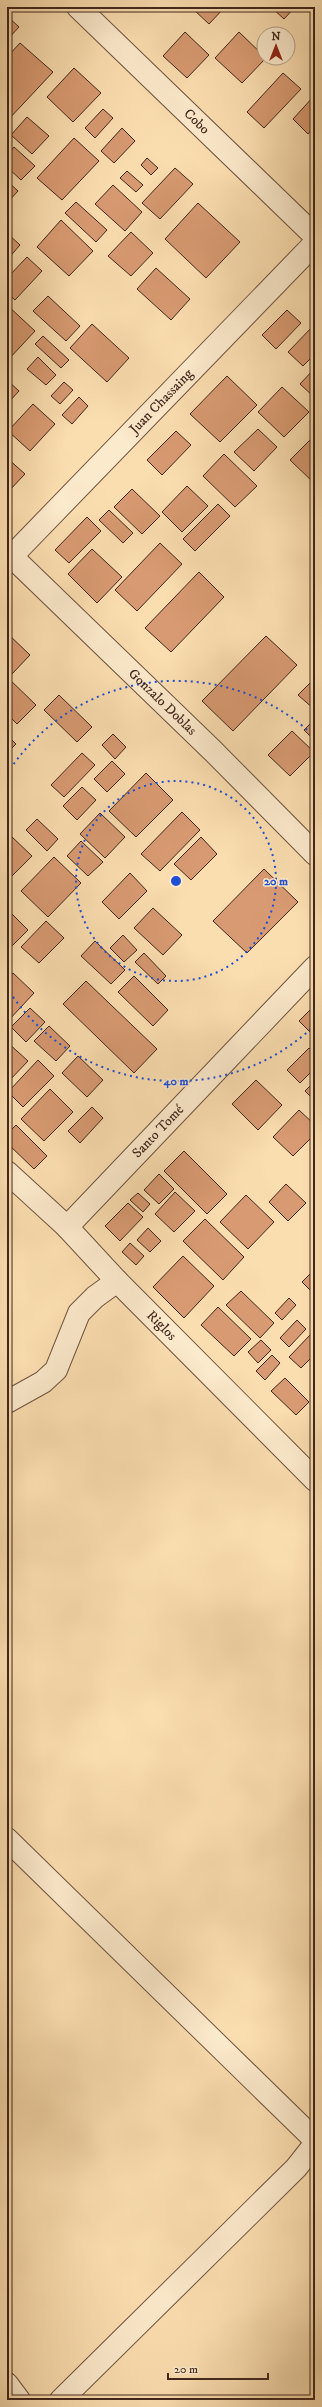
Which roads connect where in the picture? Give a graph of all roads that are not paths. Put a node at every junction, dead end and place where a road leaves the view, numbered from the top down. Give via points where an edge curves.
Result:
1 (78, 7) edge
2 (315, 236) edge
3 (315, 243) edge
4 (8, 556) edge
5 (315, 854) edge
6 (315, 967) edge
7 (10, 1181) edge
8 (67, 1228) junction
9 (117, 1281) junction
10 (7, 1402) edge
11 (315, 1480) edge
12 (7, 1838) edge
13 (315, 2140) edge
14 (315, 2144) edge
15 (7, 2384) edge
16 (19, 2400) edge
17 (61, 2400) edge

1 - 2 street, Cobo
3 - 4 street, Juan Chassaing
4 - 5 street, Gonzalo Doblas via 213,751
6 - 8 street, Santo Tomé
7 - 8 street, Riglos
8 - 9 street, Riglos
9 - 10 street via 95,1297 79,1314 56,1370 43,1382
9 - 11 street, Riglos
12 - 13 street
14 - 17 street via 296,2168
15 - 16 street

